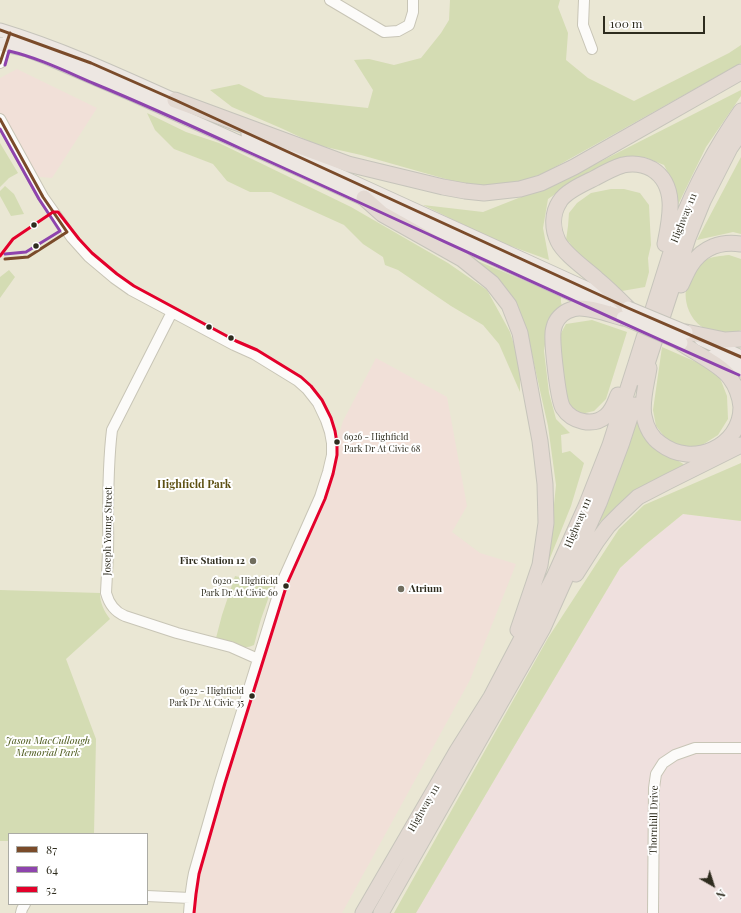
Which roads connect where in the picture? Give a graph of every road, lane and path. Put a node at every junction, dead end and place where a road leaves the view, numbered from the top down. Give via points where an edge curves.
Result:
1 (330, 0) edge
2 (413, 0) edge
3 (584, 0) edge
4 (4, 38) edge
5 (592, 49) dead end
6 (0, 63) edge
7 (741, 72) edge
8 (175, 100) junction
9 (741, 111) edge
10 (0, 119) edge
11 (741, 132) edge
12 (364, 198) junction
13 (741, 244) edge
14 (655, 303) junction
15 (172, 312) junction
16 (626, 313) junction
17 (659, 327) junction
18 (684, 338) junction
19 (741, 339) edge
20 (652, 349) junction
21 (638, 357) junction
22 (741, 357) edge
23 (741, 370) edge
24 (741, 445) edge
25 (543, 628) junction
26 (258, 659) junction
27 (491, 697) junction
28 (741, 748) edge
29 (148, 896) edge
30 (190, 898) junction
31 (189, 913) edge
32 (363, 913) edge
33 (381, 913) edge
34 (653, 913) edge

1 - 2 street via 384,32 398,32 409,25
3 - 5 street via 583,25
4 - 6 street
4 - 8 main road via 91,63
4 - 12 main road
7 - 8 highway via 560,175 520,189 484,193 443,187 348,164
8 - 16 main road
9 - 14 highway, Highway 111 via 717,148 686,208
10 - 15 street via 43,197 75,242 114,278
11 - 17 highway, Highway 111 via 703,201
12 - 16 main road
12 - 27 highway via 382,214 462,259 492,283 509,305 520,333 546,484 546,523 540,565 519,628 494,679
13 - 17 highway via 720,244 698,256
14 - 16 highway via 671,204 669,191 663,180 650,168 636,164 616,167 565,195 559,201 553,221 561,246 596,278
14 - 21 highway, Highway 111
15 - 26 street via 254,354 298,381 318,403 330,432 332,455 328,472 320,497 282,582
15 - 26 street, Joseph Young Street via 112,430 107,598 121,615 231,647
16 - 18 main road, bridge
16 - 21 highway via 575,308 558,319 553,334 556,374 563,408 574,419 586,422 607,415
17 - 20 highway, Highway 111
18 - 19 highway
18 - 20 highway via 724,371 739,396 741,405 738,421 731,436 711,451 692,455 674,452 658,442 650,431 643,410
18 - 22 main road
18 - 23 main road
20 - 25 highway, Highway 111 via 599,503
21 - 27 highway, Highway 111 via 610,444 573,537
24 - 25 highway via 638,498 621,513 596,541
25 - 33 highway, Highway 111
26 - 30 street via 220,782 191,885
27 - 32 highway, Highway 111
28 - 34 street, Thornhill Drive via 695,748 675,755 664,763 656,774
29 - 30 street
30 - 31 street

